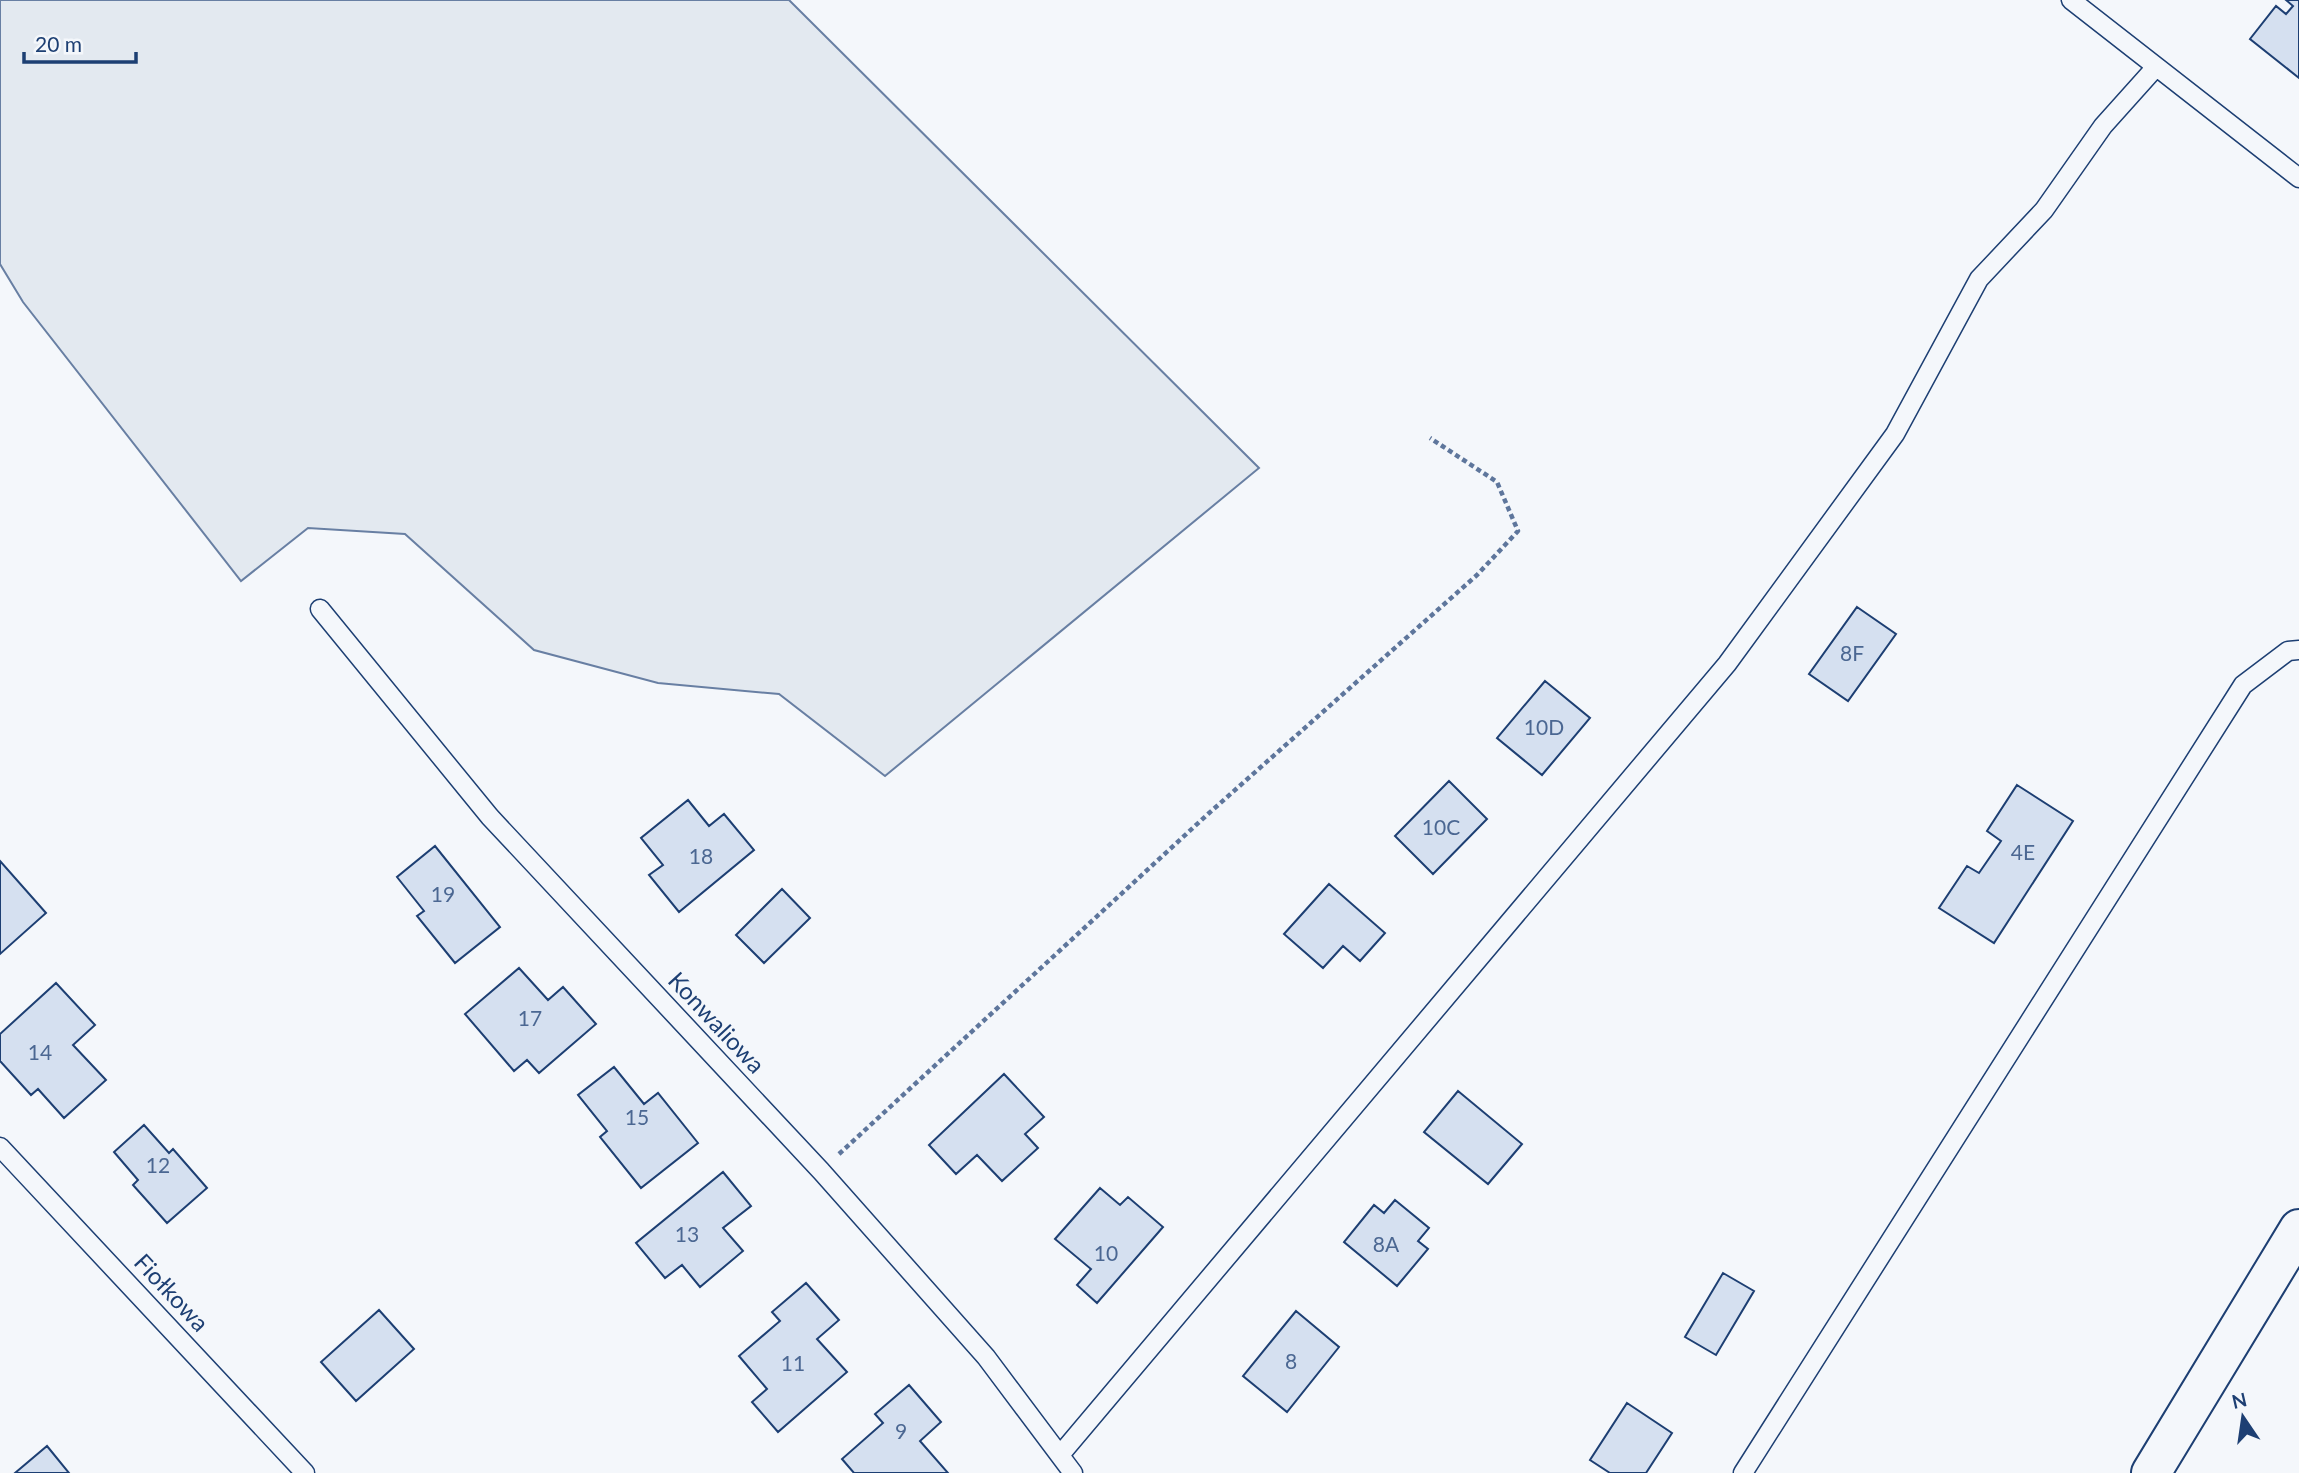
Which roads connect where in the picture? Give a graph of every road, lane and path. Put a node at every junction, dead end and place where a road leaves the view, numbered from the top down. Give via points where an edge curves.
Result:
1 (2071, 0) edge
2 (2155, 68) junction
3 (2299, 178) edge
4 (1430, 438) dead end
5 (320, 609) dead end
6 (2299, 650) edge
7 (0, 1147) edge
8 (821, 1171) junction
9 (2299, 1229) edge
10 (1060, 1455) junction
11 (305, 1473) edge
12 (1073, 1473) edge
13 (1743, 1473) edge
14 (2151, 1473) edge

1 - 2 lane
2 - 3 lane
2 - 10 lane via 2103,126 2044,210 1979,279 1895,434 1727,664
4 - 8 path via 1497,482 1518,531 1477,575 1208,814
5 - 8 lane, Konwaliowa via 490,817
6 - 13 lane via 2288,651 2243,685
7 - 11 lane, Fiołkowa
8 - 10 lane, Konwaliowa via 986,1357
9 - 14 main road
10 - 12 lane, Konwaliowa

